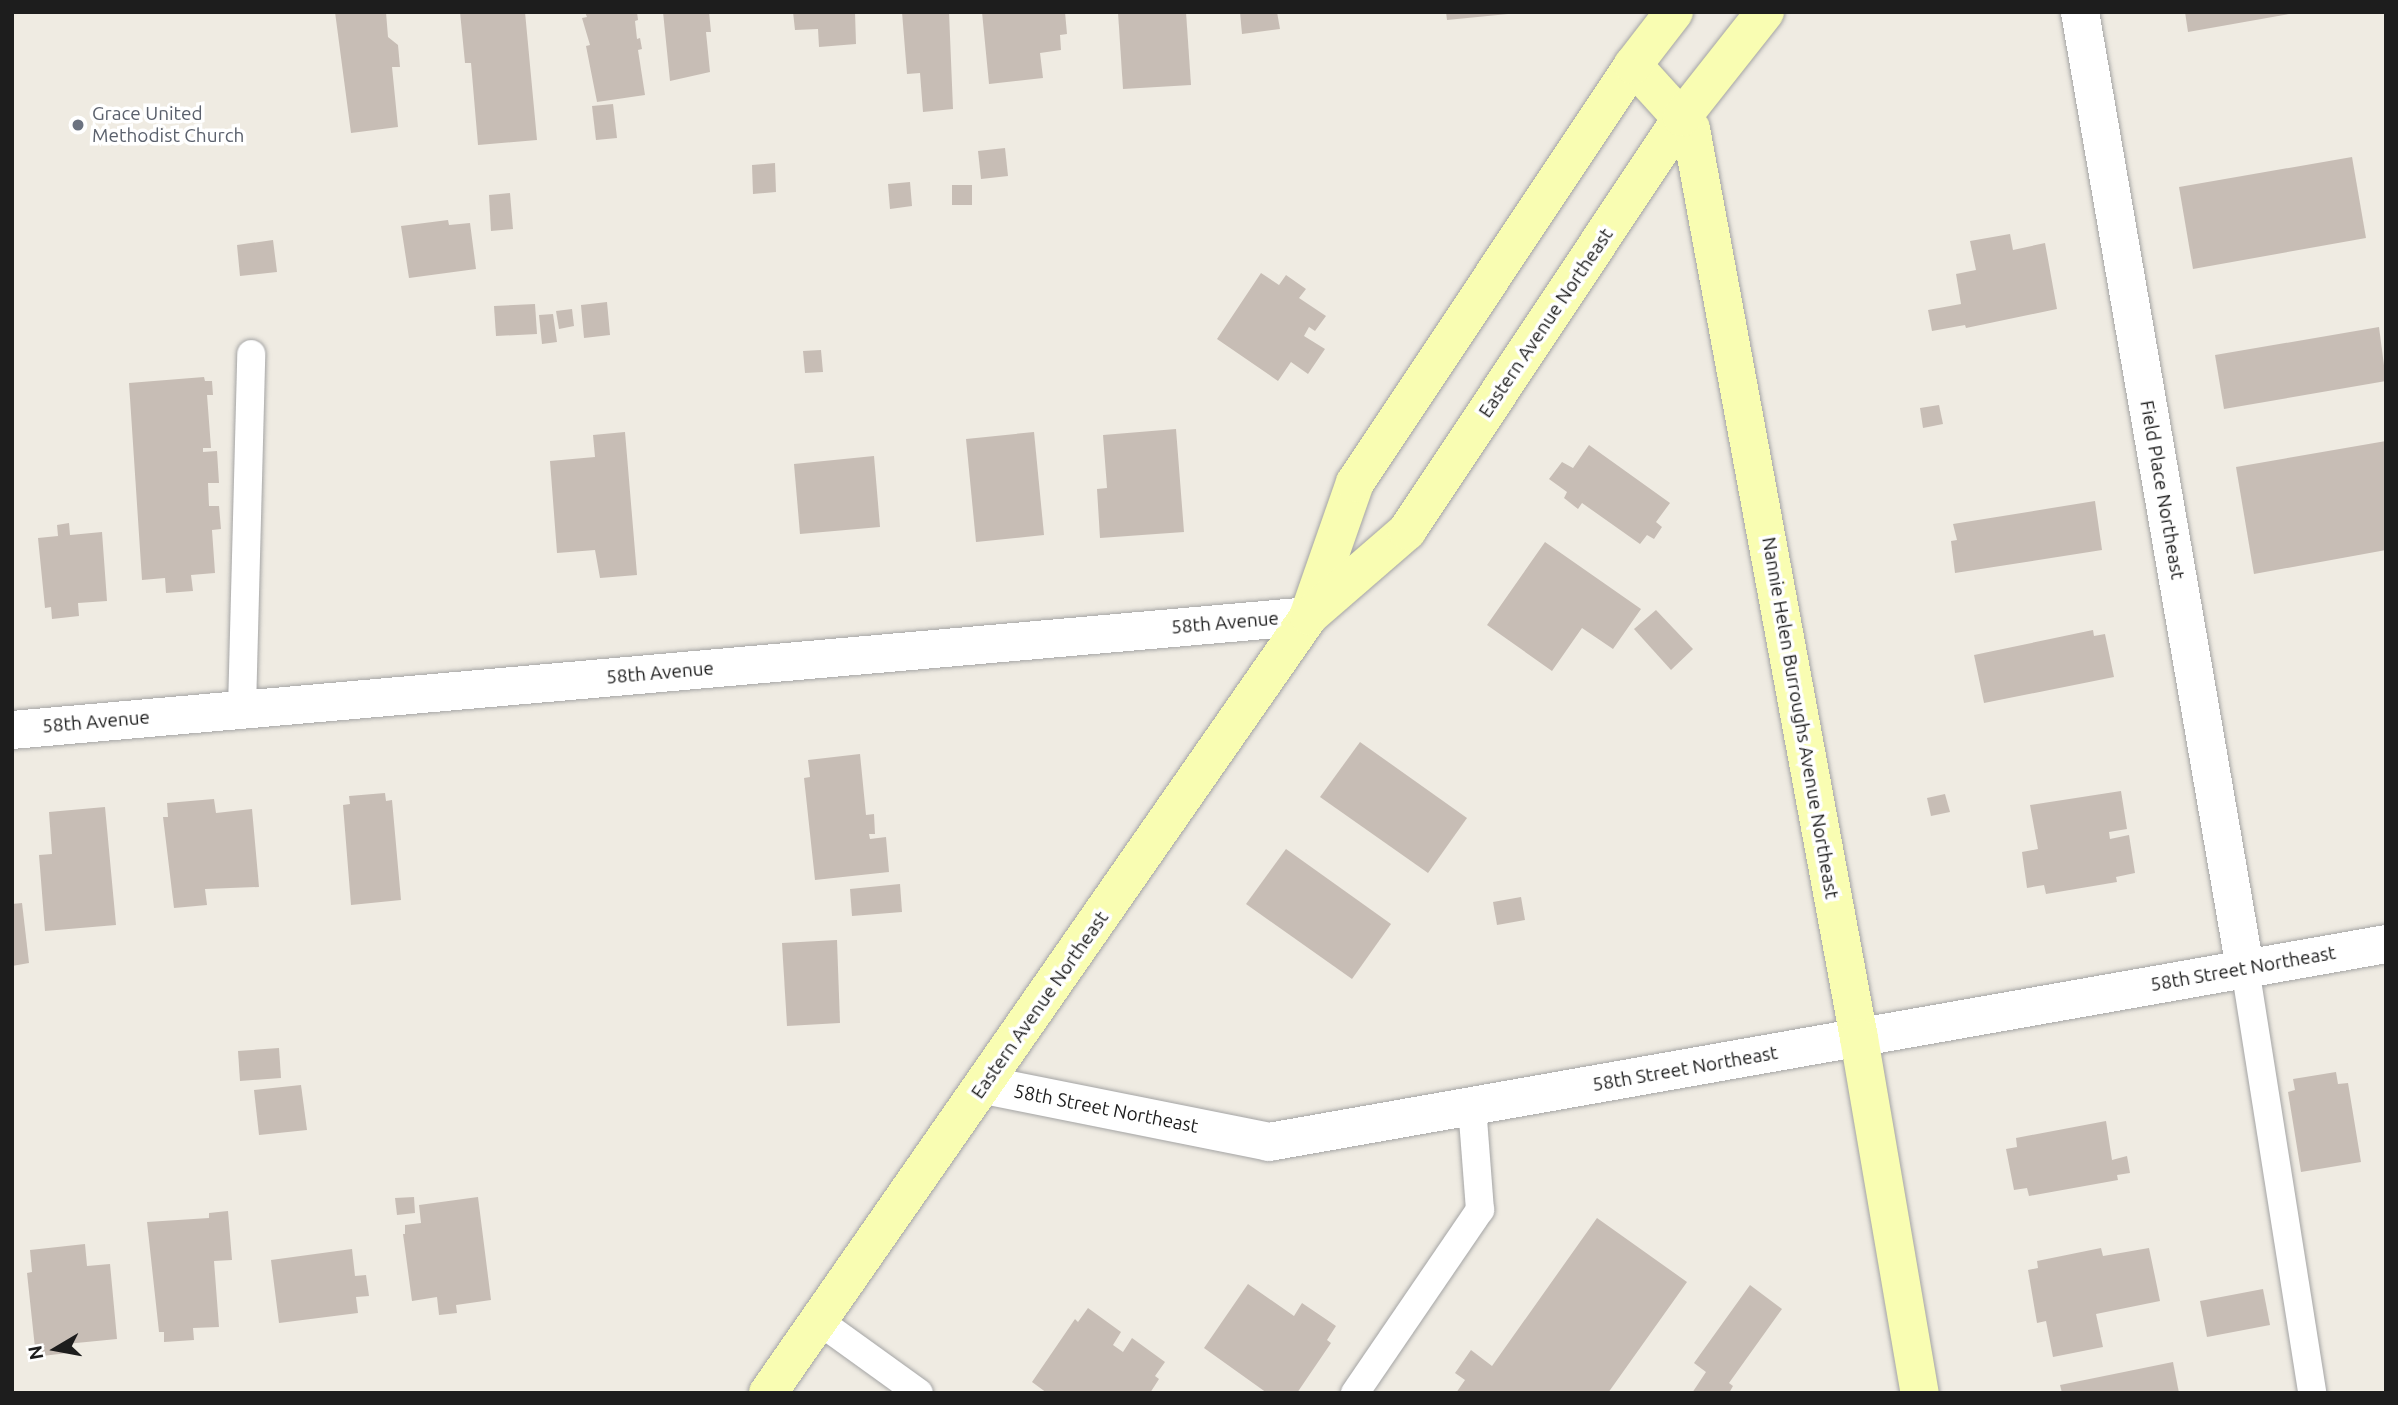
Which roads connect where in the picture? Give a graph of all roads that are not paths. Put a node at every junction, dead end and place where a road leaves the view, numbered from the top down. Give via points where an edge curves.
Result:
1 (1675, 12) edge
2 (1765, 12) edge
3 (2080, 12) edge
4 (1633, 65) junction
5 (1682, 117) junction
6 (251, 354) dead end
7 (1309, 616) junction
8 (242, 709) junction
9 (12, 730) edge
10 (2386, 944) edge
11 (2245, 968) junction
12 (1859, 1038) junction
13 (985, 1085) junction
14 (1472, 1106) junction
15 (819, 1321) junction
16 (768, 1393) edge
17 (919, 1393) edge
18 (1354, 1393) edge
19 (1920, 1393) edge
20 (2312, 1393) edge

1 - 4 main road, Eastern Avenue Northeast
2 - 5 main road, Eastern Avenue Northeast
3 - 11 street, Field Place Northeast
4 - 5 main road, Nannie Helen Burroughs Avenue Northeast
4 - 7 main road, Eastern Avenue Northeast via 1355,483
5 - 7 main road, Eastern Avenue Northeast via 1407,531
5 - 12 main road, Nannie Helen Burroughs Avenue Northeast via 1691,129 1708,212
6 - 8 lane
7 - 8 street, 58th Avenue
7 - 13 main road, Eastern Avenue Northeast
8 - 9 street, 58th Avenue
10 - 11 street, 58th Street Northeast
11 - 12 street, 58th Street Northeast
11 - 20 lane
12 - 14 street, 58th Street Northeast
12 - 19 main road, Nannie Helen Burroughs Avenue Northeast
13 - 14 street, 58th Street Northeast via 1269,1142
13 - 15 main road, Eastern Avenue Northeast
14 - 18 lane via 1479,1210
15 - 16 main road, Eastern Avenue Northeast
15 - 17 lane

